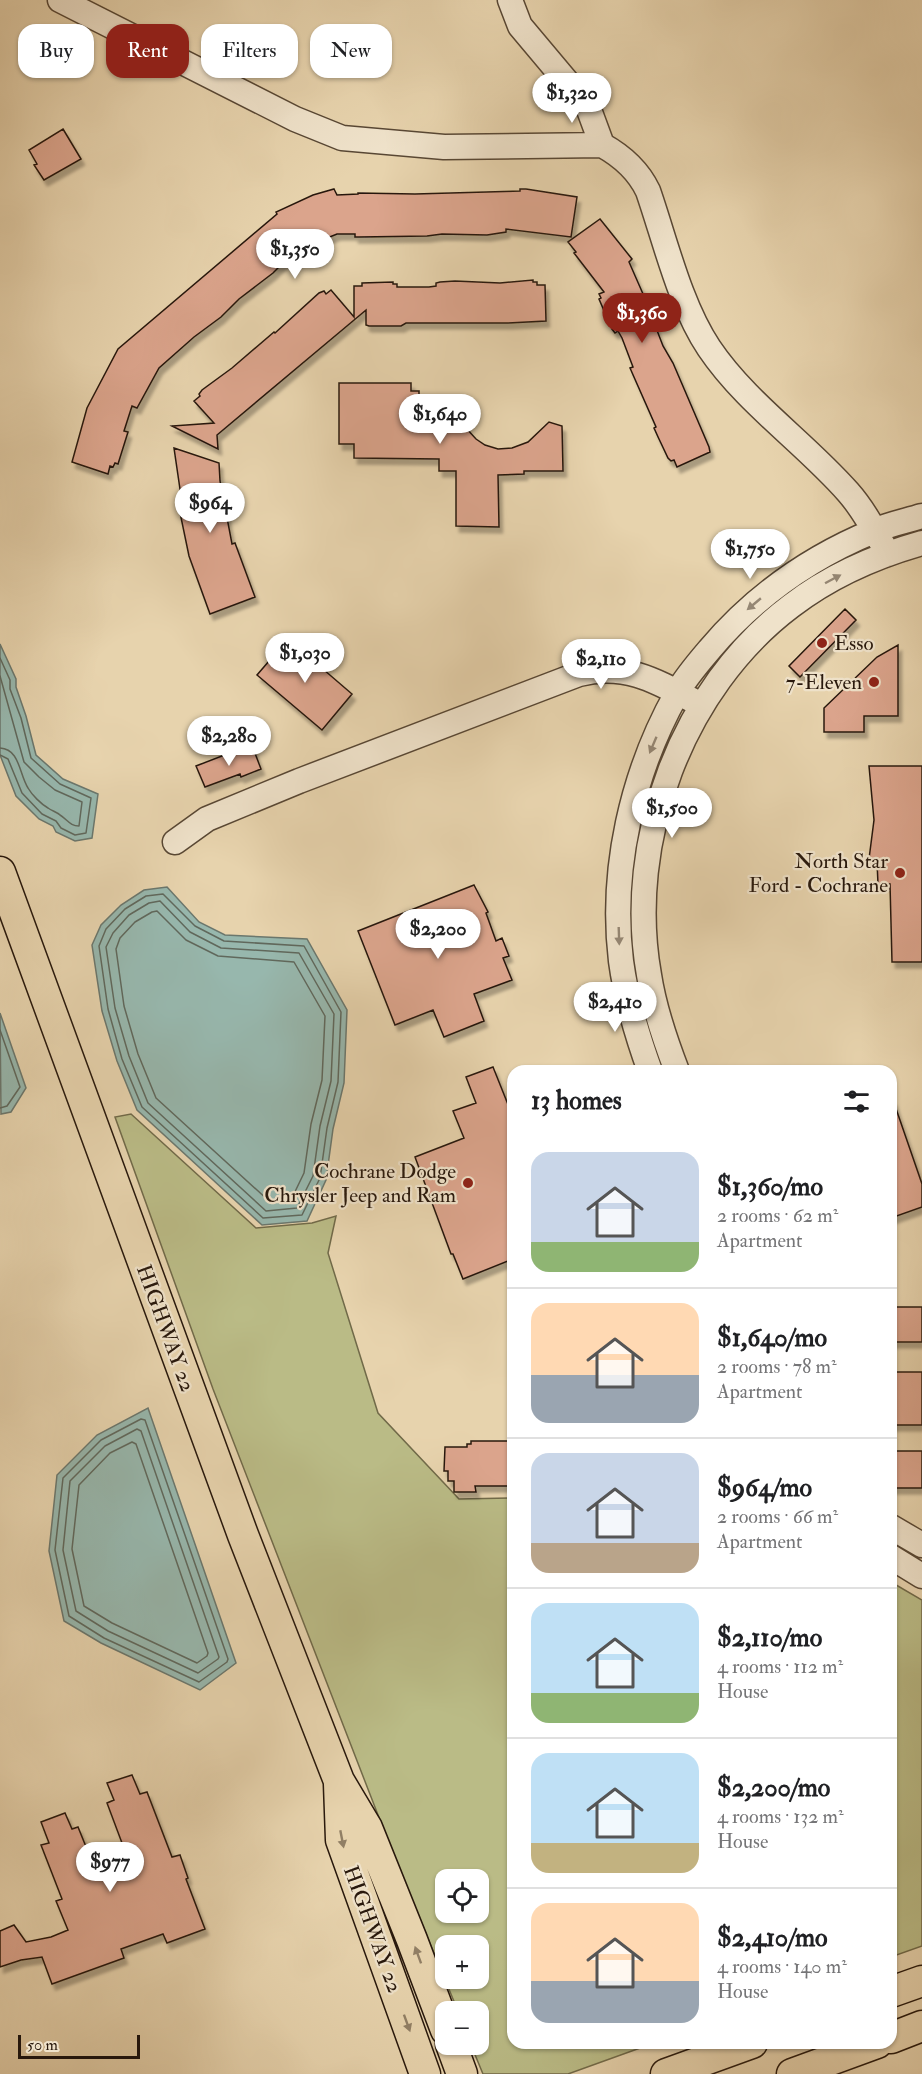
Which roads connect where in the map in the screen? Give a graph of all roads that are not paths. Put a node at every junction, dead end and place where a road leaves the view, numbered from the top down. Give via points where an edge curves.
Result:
1 (60, 0) edge
2 (510, 0) edge
3 (602, 145) junction
4 (922, 516) edge
5 (875, 530) junction
6 (922, 543) edge
7 (888, 554) junction
8 (677, 692) junction
9 (702, 706) junction
10 (175, 842) dead end
11 (0, 872) edge
12 (648, 974) junction
13 (624, 982) junction
14 (648, 1065) edge
15 (675, 1065) edge
16 (897, 1530) edge
17 (922, 1545) edge
18 (897, 1561) edge
19 (922, 1576) edge
20 (339, 1781) junction
21 (922, 1981) edge
22 (897, 1990) edge
23 (435, 2001) edge
24 (922, 2026) edge
25 (897, 2036) edge
26 (735, 2049) edge
27 (861, 2049) edge
28 (455, 2055) edge
29 (425, 2074) edge
30 (462, 2074) edge
31 (666, 2074) edge
32 (792, 2074) edge

1 - 3 street via 295,119 342,138 444,147
2 - 3 street via 520,26 588,107
3 - 5 street via 640,174 692,320 709,348 731,376 850,493
4 - 5 street
5 - 7 street
5 -> 8 street via 823,556 766,594 724,632
6 - 7 street
9 -> 7 street via 739,656 791,606 828,582
8 - 9 street
8 - 10 street via 622,670 597,669 579,674 207,819
8 -> 13 street via 642,770 627,827 619,913
9 - 12 street via 669,773 650,839 644,901
11 - 20 main road, HIGHWAY 22 via 198,1415
12 - 13 street
12 - 15 street
13 - 14 street
16 - 17 street
18 - 19 street
23 -> 20 main road, HIGHWAY 22 via 367,1828
20 -> 29 main road, HIGHWAY 22 via 341,1840
21 - 22 main road
24 - 25 main road
26 - 31 main road
27 - 32 main road
28 - 30 main road

